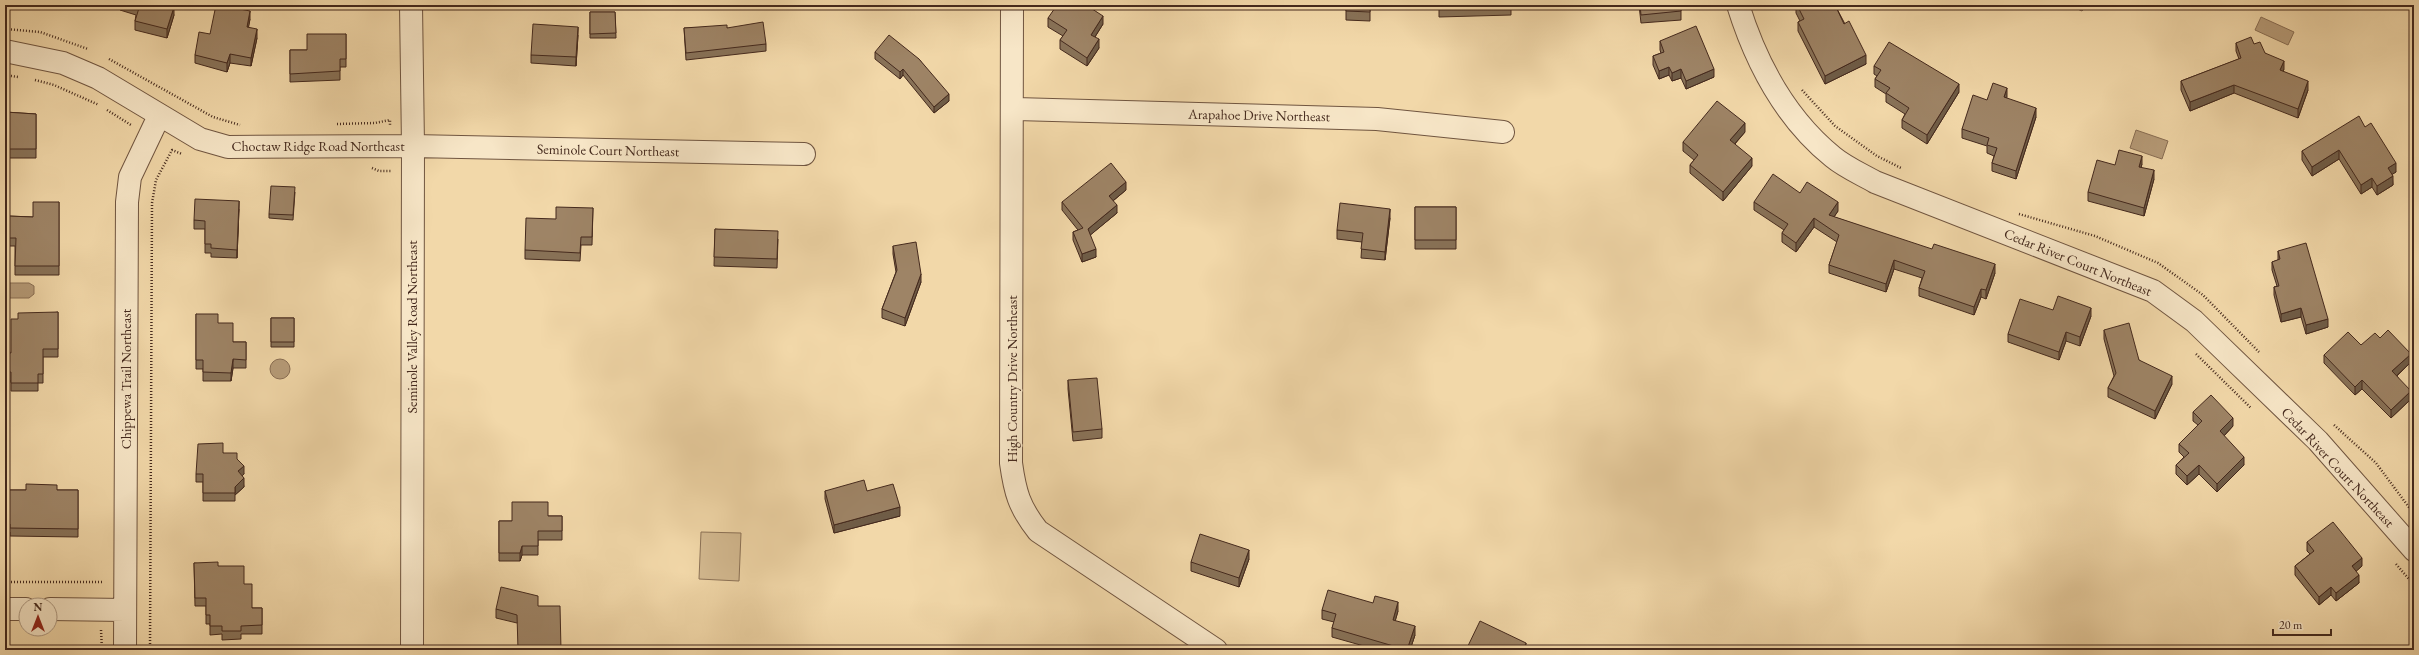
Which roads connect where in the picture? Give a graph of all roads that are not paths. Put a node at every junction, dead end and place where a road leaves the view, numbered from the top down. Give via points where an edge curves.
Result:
1 (410, 5) edge
2 (1012, 5) edge
3 (1738, 5) edge
4 (5, 51) edge
5 (1014, 109) junction
6 (159, 116) junction
7 (1503, 132) dead end
8 (413, 146) junction
9 (804, 154) dead end
10 (2414, 550) edge
11 (5, 609) edge
12 (18, 609) edge
13 (58, 609) edge
14 (125, 610) junction
15 (125, 650) edge
16 (412, 650) edge
17 (1216, 650) edge

1 - 8 street, Seminole Valley Road Northeast
2 - 5 street, High Country Drive Northeast
3 - 10 street, Cedar River Court Northeast via 1747,35 1767,78 1796,120 1833,157 1875,182 2153,291 2194,321 2318,441
4 - 6 street, Choctaw Ridge Road Northeast via 63,63 98,78
5 - 7 street, Arapahoe Drive Northeast via 1377,118
5 - 17 street, High Country Drive Northeast via 1011,463 1015,492 1024,514 1038,531
6 - 8 street, Choctaw Ridge Road Northeast via 200,139 228,147
6 - 14 street, Chippewa Trail Northeast via 130,177 127,202
8 - 9 street, Seminole Court Northeast
8 - 16 street, Seminole Valley Road Northeast
11 - 12 street
13 - 14 street
14 - 15 street, Chippewa Trail Northeast

